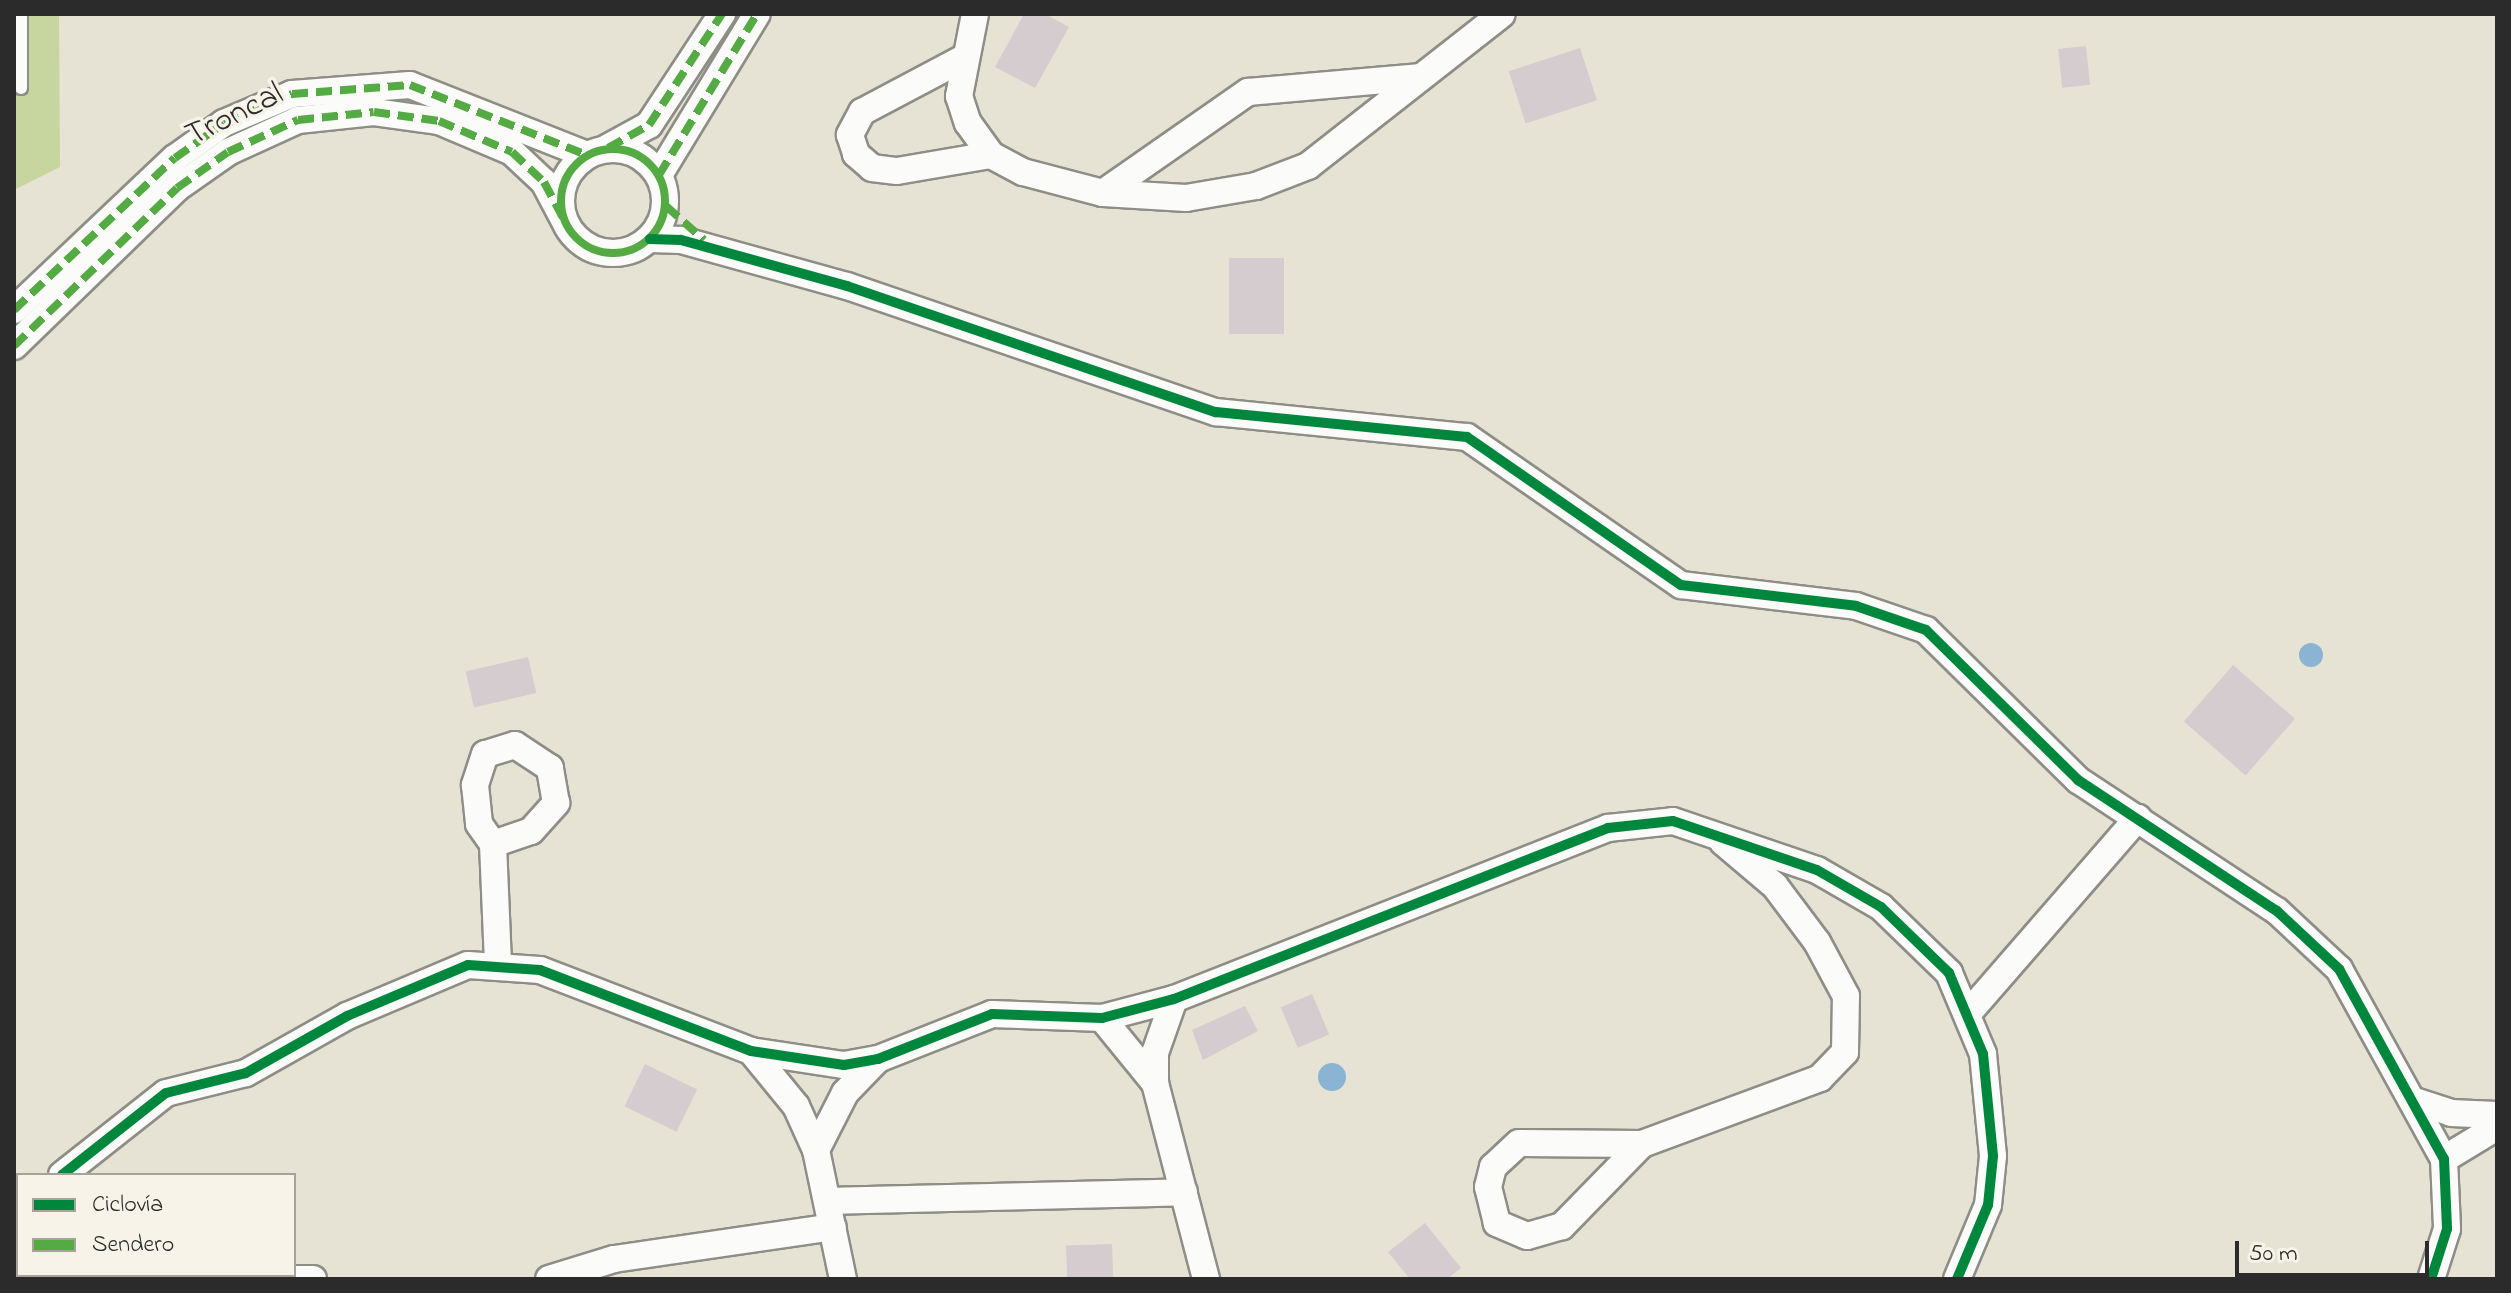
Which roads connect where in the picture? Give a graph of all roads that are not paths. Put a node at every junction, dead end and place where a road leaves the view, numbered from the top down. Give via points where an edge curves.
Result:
1 (21, 14) edge
2 (722, 14) edge
3 (757, 14) edge
4 (975, 14) edge
5 (1502, 14) edge
6 (962, 59) junction
7 (1418, 77) junction
8 (21, 88) dead end
9 (597, 152) junction
10 (991, 155) junction
11 (659, 175) junction
12 (1103, 193) junction
13 (666, 206) junction
14 (563, 217) junction
15 (650, 239) junction
16 (720, 252) junction
17 (14, 310) edge
18 (14, 346) edge
19 (2138, 818) junction
20 (1708, 829) junction
21 (493, 844) dead end
22 (498, 963) junction
23 (1174, 999) junction
24 (1970, 1011) junction
25 (1102, 1018) junction
26 (751, 1051) junction
27 (878, 1059) junction
28 (1155, 1083) junction
29 (2415, 1101) junction
30 (2497, 1115) edge
31 (2497, 1127) edge
32 (1642, 1144) junction
33 (816, 1150) junction
34 (2444, 1159) junction
35 (64, 1173) edge
36 (1184, 1192) junction
37 (830, 1214) junction
38 (297, 1279) edge
39 (313, 1279) edge
40 (549, 1279) edge
41 (843, 1279) edge
42 (1206, 1279) edge
43 (1957, 1279) edge
44 (2431, 1279) edge

1 - 8 lane
2 - 9 street via 649,125
3 - 11 street
4 - 6 street
5 - 7 street
6 - 10 street via 959,96 968,123
6 - 10 street via 862,112 850,135 856,154 872,168 897,171
7 - 12 street via 1248,92
7 - 12 street via 1354,136 1256,186 1186,198
9 - 11 street, Troncal via 637,154
9 - 14 street via 564,181
9 - 17 street, Troncal via 410,85 292,94 224,123 175,158
10 - 12 street via 1023,172
11 - 13 street
13 - 15 street
13 - 16 street
14 - 15 street, Troncal via 577,239 600,252 635,249
14 - 18 street, Troncal via 544,182 512,152 439,121 374,112 298,120 228,152 177,188
15 - 16 street
16 - 19 street via 847,286 1216,412 1467,437 1681,585 1856,606 1926,630 2078,780
19 - 24 street
19 - 29 street via 2307,934 2339,969
20 - 23 street via 1673,821 1608,828
20 - 24 street via 1817,870 1881,907 1949,973
20 - 32 street via 1775,886 1817,942 1846,996 1845,1052 1820,1078
21 - 22 street
22 - 26 street via 540,970
22 - 35 street via 442,973 246,1073 166,1093 139,1107
23 - 25 street
23 - 28 street via 1155,1053
24 - 43 street via 1992,1101 1993,1156 1988,1205
25 - 27 street via 992,1014
25 - 28 street
26 - 27 street via 844,1065
26 - 33 street via 796,1106
27 - 33 street via 845,1093
28 - 36 street
29 - 30 street via 2451,1113
29 - 34 street
31 - 34 street
32 - 32 street via 1519,1143 1493,1167 1488,1187 1497,1223 1527,1236 1562,1226
33 - 37 street
34 - 44 street via 2447,1229
36 - 37 street
36 - 42 street
37 - 40 street via 614,1259
37 - 41 street
38 - 39 street

